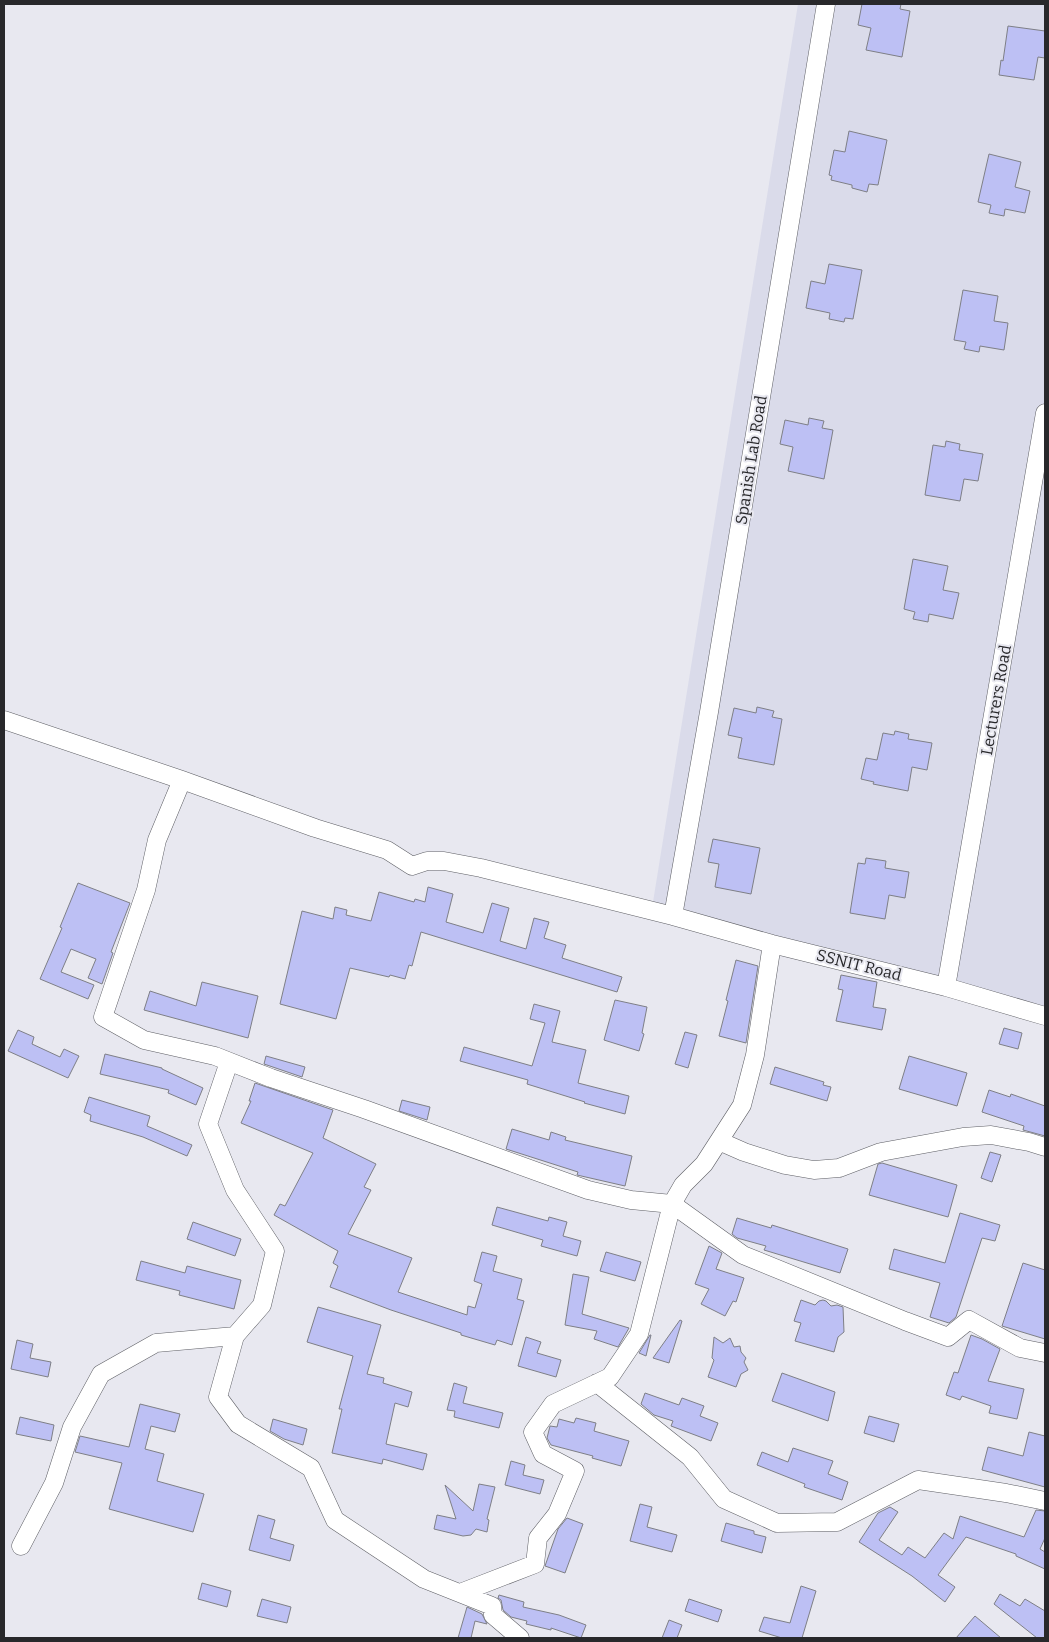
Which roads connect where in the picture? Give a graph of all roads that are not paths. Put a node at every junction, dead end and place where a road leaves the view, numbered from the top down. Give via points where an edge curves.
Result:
1 (826, 4) edge
2 (1045, 413) edge
3 (4, 720) edge
4 (182, 780) junction
5 (672, 916) junction
6 (772, 944) junction
7 (946, 987) junction
8 (1045, 1016) edge
9 (229, 1062) junction
10 (719, 1141) junction
11 (1045, 1148) edge
12 (672, 1204) junction
13 (235, 1336) junction
14 (1045, 1353) edge
15 (597, 1383) junction
16 (1045, 1501) edge
17 (21, 1546) dead end
18 (460, 1594) junction
19 (520, 1638) edge

1 - 5 street, Spanish Lab Road via 709,712
2 - 7 street, Lecturers Road
3 - 4 street
4 - 5 street, SSNIT Road via 386,850 412,866 428,860 481,868
4 - 9 street via 157,840 146,890 104,1017 144,1040
5 - 6 street, SSNIT Road
6 - 7 street, SSNIT Road
6 - 10 street via 755,1055 742,1105
7 - 8 street, SSNIT Road
9 - 12 street via 588,1190 631,1200
9 - 13 street via 208,1124 235,1190 275,1251 262,1305
10 - 11 street via 784,1165 814,1170 839,1168 881,1152 963,1137 991,1135
10 - 12 street via 704,1164 683,1185
12 - 14 street via 743,1256 905,1321 948,1337 969,1320 1020,1348
12 - 15 street via 639,1334 610,1377
13 - 17 street via 156,1343 101,1374 72,1427 54,1483
13 - 18 street via 218,1397 238,1424 310,1468 334,1520 424,1579
15 - 16 street via 690,1457 724,1499 777,1523 837,1522 918,1480 1006,1492
15 - 18 street via 553,1404 534,1432 543,1454 575,1471 557,1514 538,1538 536,1564
18 - 19 street via 492,1606 493,1615

